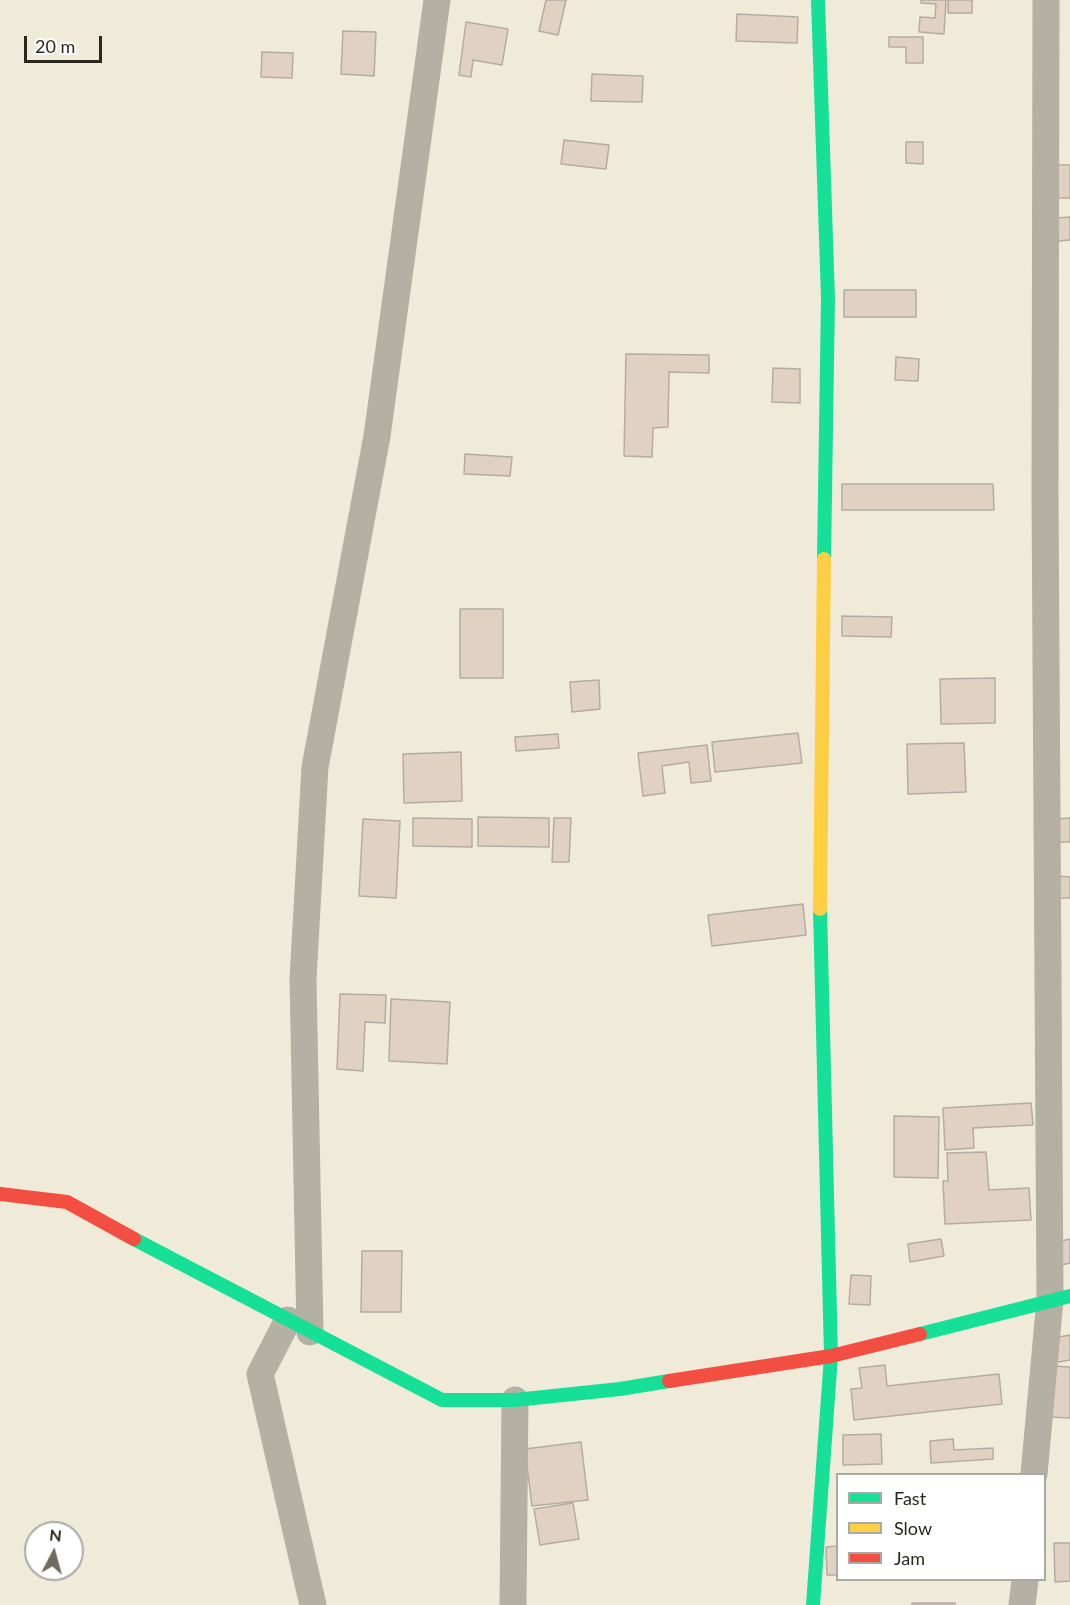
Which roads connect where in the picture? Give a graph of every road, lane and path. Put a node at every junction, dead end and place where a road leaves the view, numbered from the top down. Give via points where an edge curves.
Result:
1 (437, 0) edge
2 (818, 0) edge
3 (1046, 0) edge
4 (0, 1194) edge
5 (1060, 1298) edge
6 (299, 1326) junction
7 (831, 1356) junction
8 (515, 1400) junction
9 (1034, 1473) edge
10 (1025, 1581) edge
11 (313, 1605) edge
12 (513, 1605) edge
13 (813, 1605) edge
14 (1022, 1605) edge

1 - 6 street via 377,435 315,767 303,979
2 - 7 street via 828,298 820,892
3 - 5 street via 1045,494
4 - 6 street via 67,1202
5 - 7 street
5 - 9 street
6 - 8 street via 442,1400
6 - 11 street via 260,1374
7 - 8 street via 620,1389
7 - 13 street
8 - 12 street
10 - 14 street

